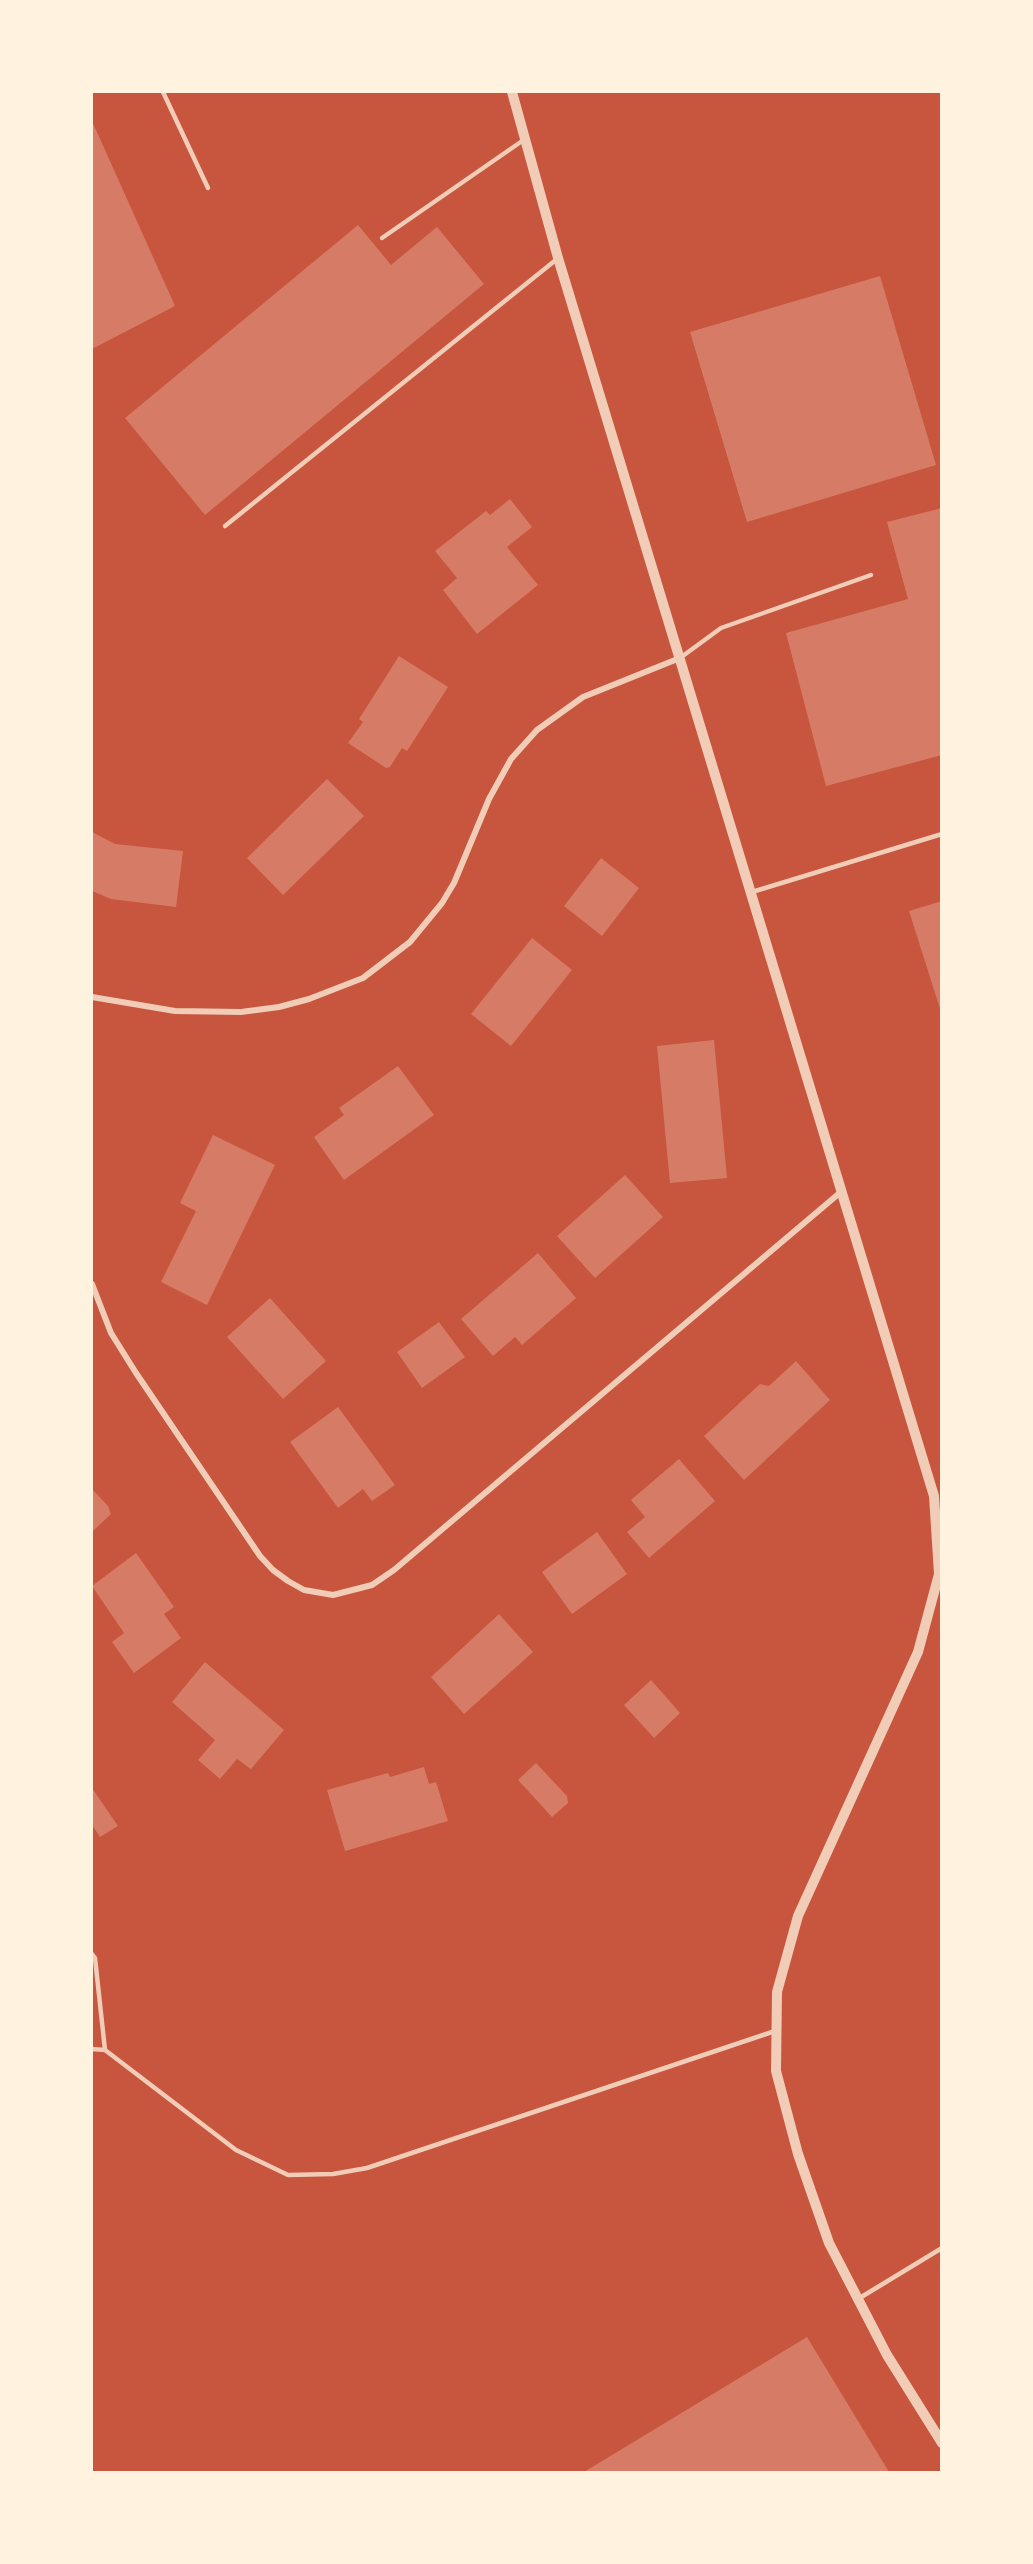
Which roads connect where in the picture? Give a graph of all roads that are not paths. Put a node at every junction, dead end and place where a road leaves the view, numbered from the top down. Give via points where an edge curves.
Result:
1 (163, 92) edge
2 (512, 92) edge
3 (525, 139) junction
4 (208, 188) dead end
5 (382, 238) dead end
6 (558, 258) junction
7 (225, 526) dead end
8 (871, 575) dead end
9 (680, 658) junction
10 (942, 834) edge
11 (752, 892) junction
12 (92, 997) edge
13 (842, 1191) junction
14 (92, 1284) edge
15 (92, 1954) edge
16 (777, 2030) junction
17 (92, 2049) edge
18 (105, 2050) junction
19 (942, 2248) edge
20 (858, 2299) junction
21 (942, 2444) edge

1 - 4 lane
2 - 3 street
3 - 5 lane
3 - 6 street
6 - 7 lane
6 - 9 street
8 - 9 lane via 721,628
9 - 11 street
9 - 12 street via 583,697 537,730 511,759 489,799 442,903 410,942 363,978 309,999 241,1012 175,1011
10 - 11 lane
11 - 13 street
13 - 14 street via 394,1570 372,1585 333,1595 304,1590 273,1570 260,1556 111,1333
13 - 16 street via 934,1496 939,1574 918,1652 798,1916 777,1992
15 - 18 lane
16 - 18 lane via 366,2168 333,2174 288,2175 236,2150
16 - 20 street via 776,2071 798,2154 829,2243
17 - 18 lane
19 - 20 lane
20 - 21 street

